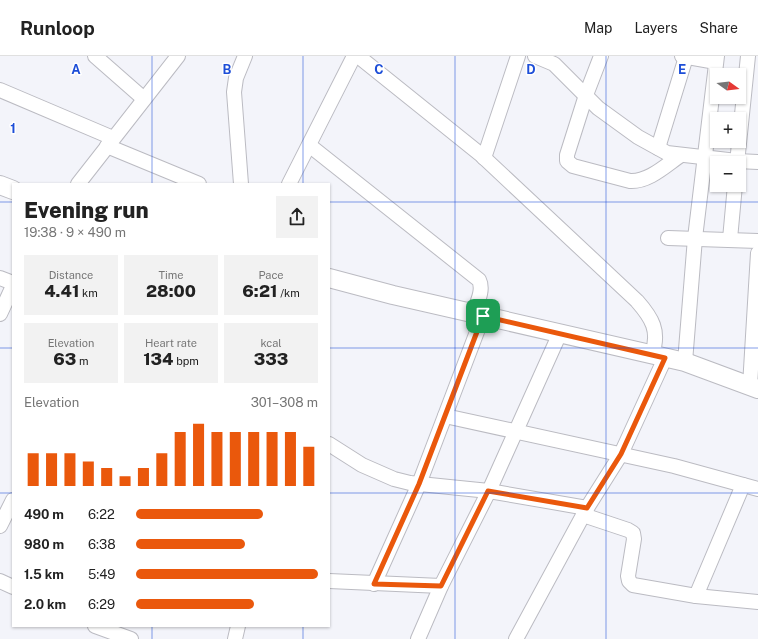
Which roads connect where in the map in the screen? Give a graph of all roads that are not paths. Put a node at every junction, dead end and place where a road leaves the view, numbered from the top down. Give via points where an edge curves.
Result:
1 (95, 56) edge
2 (178, 56) edge
3 (245, 56) edge
4 (354, 56) edge
5 (358, 56) edge
6 (518, 56) edge
7 (535, 56) edge
8 (601, 56) edge
9 (684, 56) edge
10 (748, 56) edge
11 (716, 59) edge
12 (0, 90) edge
13 (586, 95) junction
14 (144, 99) junction
15 (110, 142) junction
16 (308, 145) junction
17 (658, 148) junction
18 (681, 155) junction
19 (738, 156) edge
20 (484, 158) junction
21 (705, 158) junction
22 (710, 159) edge
23 (746, 162) edge
24 (758, 162) edge
25 (79, 183) edge
26 (197, 183) edge
27 (241, 183) edge
28 (289, 183) edge
29 (0, 185) edge
30 (12, 190) edge
31 (734, 192) edge
32 (668, 238) dead end
33 (695, 238) junction
34 (730, 239) junction
35 (758, 241) edge
36 (758, 253) edge
37 (0, 278) edge
38 (330, 278) edge
39 (12, 283) edge
40 (12, 288) edge
41 (0, 314) edge
42 (478, 315) junction
43 (560, 333) junction
44 (658, 356) junction
45 (685, 362) junction
46 (754, 387) edge
47 (445, 416) junction
48 (515, 430) junction
49 (330, 445) edge
50 (621, 454) junction
51 (419, 484) junction
52 (743, 485) junction
53 (758, 489) edge
54 (488, 491) junction
55 (12, 504) edge
56 (585, 512) junction
57 (0, 526) edge
58 (0, 581) edge
59 (330, 581) edge
60 (374, 584) junction
61 (441, 586) junction
62 (12, 587) edge
63 (696, 596) junction
64 (758, 602) edge
65 (98, 627) edge
66 (238, 627) edge
67 (131, 639) edge
68 (235, 639) edge
69 (418, 639) edge
70 (516, 639) edge

1 - 14 street
2 - 14 street
3 - 27 street via 236,78 234,92
4 - 16 street
5 - 20 street
6 - 20 street
7 - 13 street via 554,64
8 - 13 street
9 - 11 street
9 - 17 street
10 - 19 street
11 - 21 street
12 - 15 street
13 - 17 street via 598,108
13 - 18 street via 567,155 567,161 573,166 638,181
14 - 15 street
15 - 25 street
15 - 26 street
16 - 28 street
16 - 42 street via 479,280 481,290
17 - 18 street via 667,153
18 - 21 street
20 - 44 street via 591,257 648,314 655,330
21 - 22 street
21 - 33 street
23 - 24 street
29 - 30 street
31 - 34 street
32 - 33 street
33 - 34 street
33 - 45 street
34 - 35 street
36 - 46 street
37 - 39 street
38 - 42 street
40 - 41 street
42 - 43 street
42 - 47 street
43 - 44 street
43 - 48 street
44 - 45 street
44 - 50 street
45 - 46 street
47 - 48 street
47 - 51 street
48 - 50 street
48 - 54 street
49 - 51 street via 377,473
50 - 52 street
50 - 56 street
51 - 54 street
51 - 60 street
52 - 53 street
52 - 63 street
54 - 56 street
54 - 61 street
55 - 57 street
56 - 63 street via 633,533 628,576 633,585
56 - 70 street
58 - 62 street
59 - 60 street
60 - 61 street
61 - 69 street
63 - 64 street
65 - 67 street
66 - 68 street

